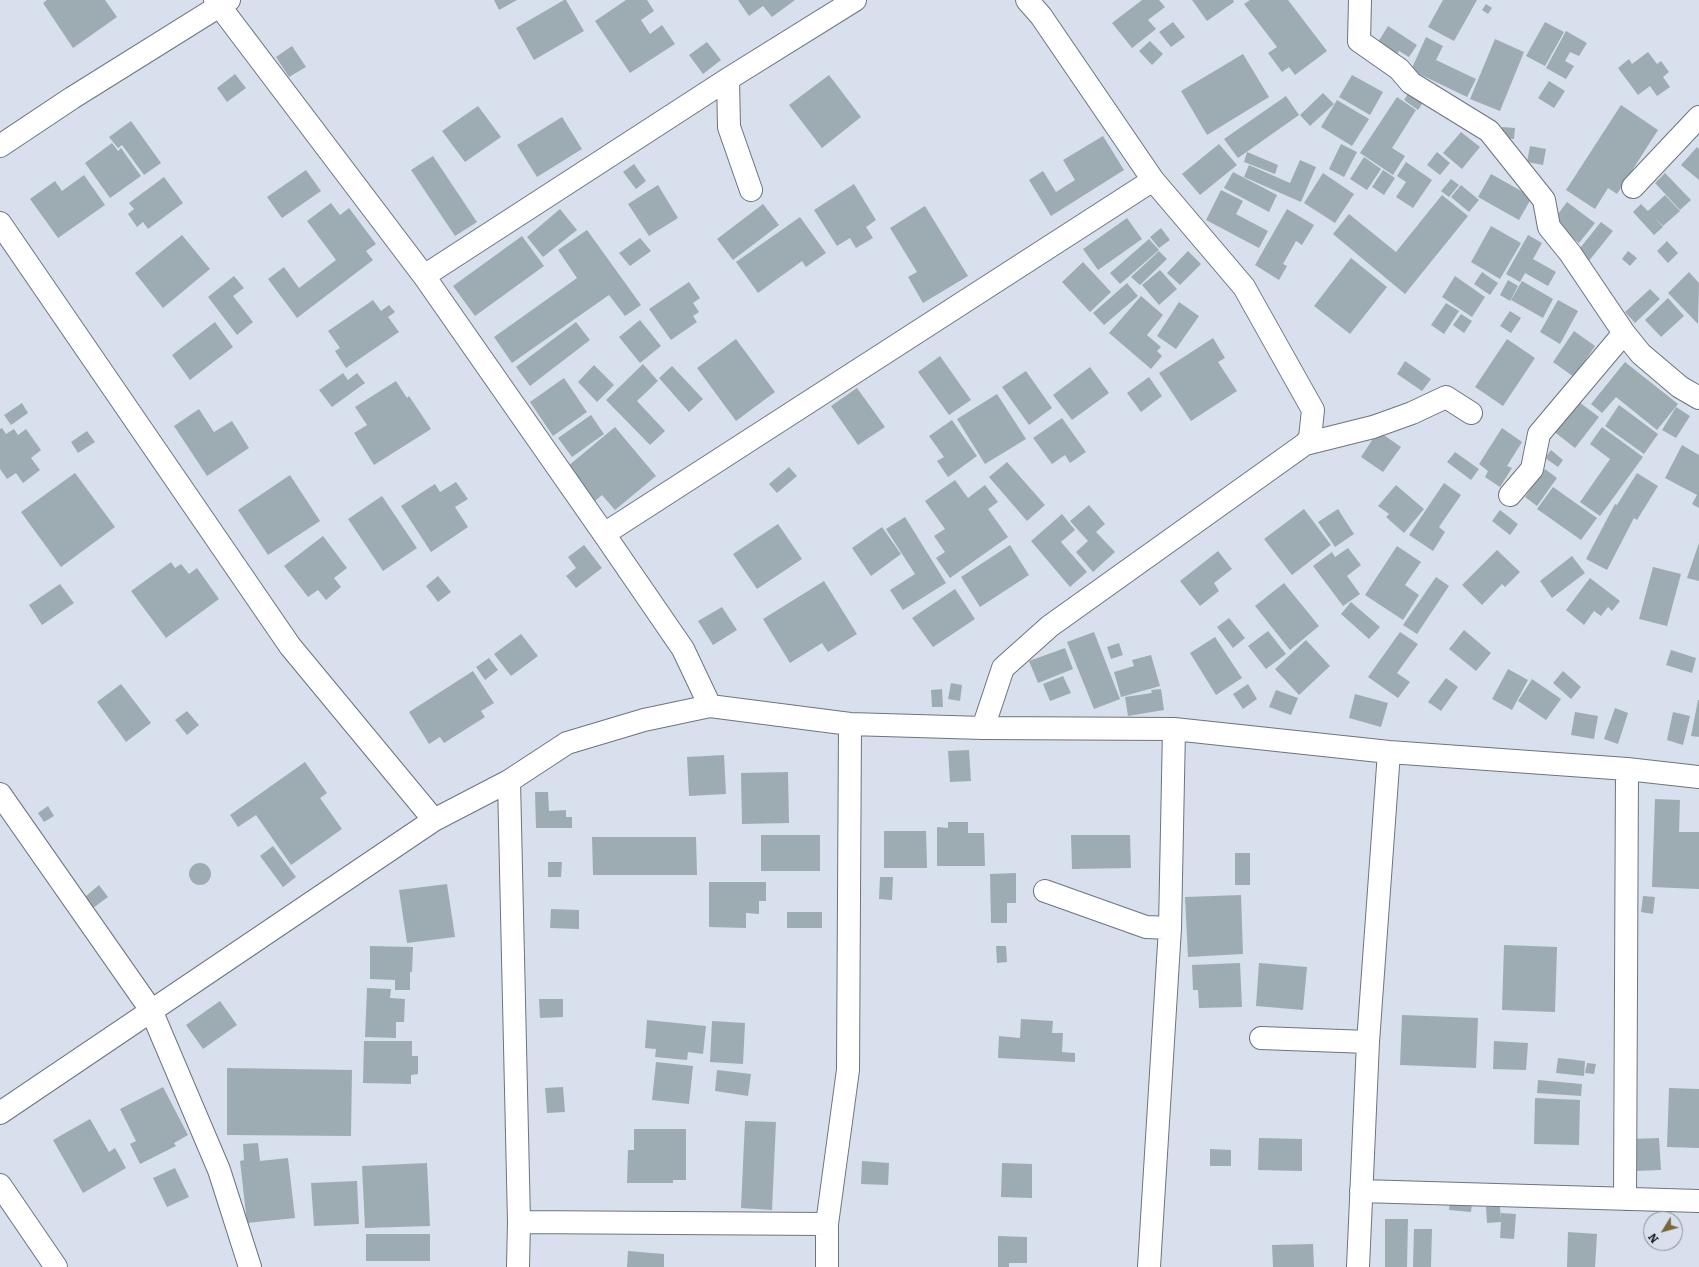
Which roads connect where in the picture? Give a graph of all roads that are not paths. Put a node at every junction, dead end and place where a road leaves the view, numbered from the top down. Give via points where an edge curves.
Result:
1 (855, 0) edge
2 (1027, 0) edge
3 (1360, 0) edge
4 (221, 2) edge
5 (728, 79) junction
6 (1699, 117) edge
7 (0, 146) edge
8 (1153, 180) junction
9 (1633, 187) dead end
10 (751, 190) dead end
11 (0, 223) edge
12 (424, 276) junction
13 (1624, 333) junction
14 (1699, 398) edge
15 (1471, 413) dead end
16 (1305, 444) junction
17 (1510, 495) dead end
18 (604, 534) junction
19 (710, 706) junction
20 (850, 724) junction
21 (983, 728) junction
22 (1174, 729) junction
23 (1389, 752) junction
24 (1626, 769) junction
25 (1699, 777) edge
26 (509, 781) junction
27 (0, 794) edge
28 (434, 820) junction
29 (1045, 891) dead end
30 (1170, 928) junction
31 (151, 1010) junction
32 (1261, 1038) dead end
33 (1368, 1042) junction
34 (0, 1114) edge
35 (0, 1185) edge
36 (1361, 1191) junction
37 (1625, 1200) junction
38 (1699, 1201) edge
39 (519, 1222) junction
40 (827, 1224) junction
41 (56, 1267) edge
42 (250, 1267) edge
43 (518, 1267) edge
44 (827, 1267) edge
45 (1149, 1267) edge
46 (1358, 1267) edge

1 - 5 street
2 - 8 street via 1041,16
3 - 13 street via 1359,41 1399,69 1411,83 1488,131 1544,200 1548,227 1570,253
4 - 7 street
4 - 12 street
5 - 10 street via 729,127
5 - 12 street
6 - 9 street
8 - 16 street via 1244,287 1313,410 1310,438
8 - 18 street
11 - 28 street via 290,646
12 - 18 street
13 - 14 street via 1641,354 1680,387
13 - 17 street via 1539,434 1532,469
15 - 16 street via 1446,397 1373,427
16 - 21 street via 1050,626 1003,668
18 - 19 street via 683,650
19 - 20 street
19 - 26 street via 644,720 567,743
20 - 21 street
20 - 40 street via 848,1070
21 - 22 street
22 - 23 street
22 - 30 street
23 - 24 street
23 - 33 street
24 - 25 street
24 - 37 street
26 - 28 street
26 - 39 street
27 - 31 street
28 - 31 street
29 - 30 street via 1146,927
30 - 45 street
31 - 34 street
31 - 42 street via 219,1170
32 - 33 street
33 - 36 street
35 - 41 street
36 - 37 street
36 - 46 street
37 - 38 street
39 - 40 street
39 - 43 street
40 - 44 street

